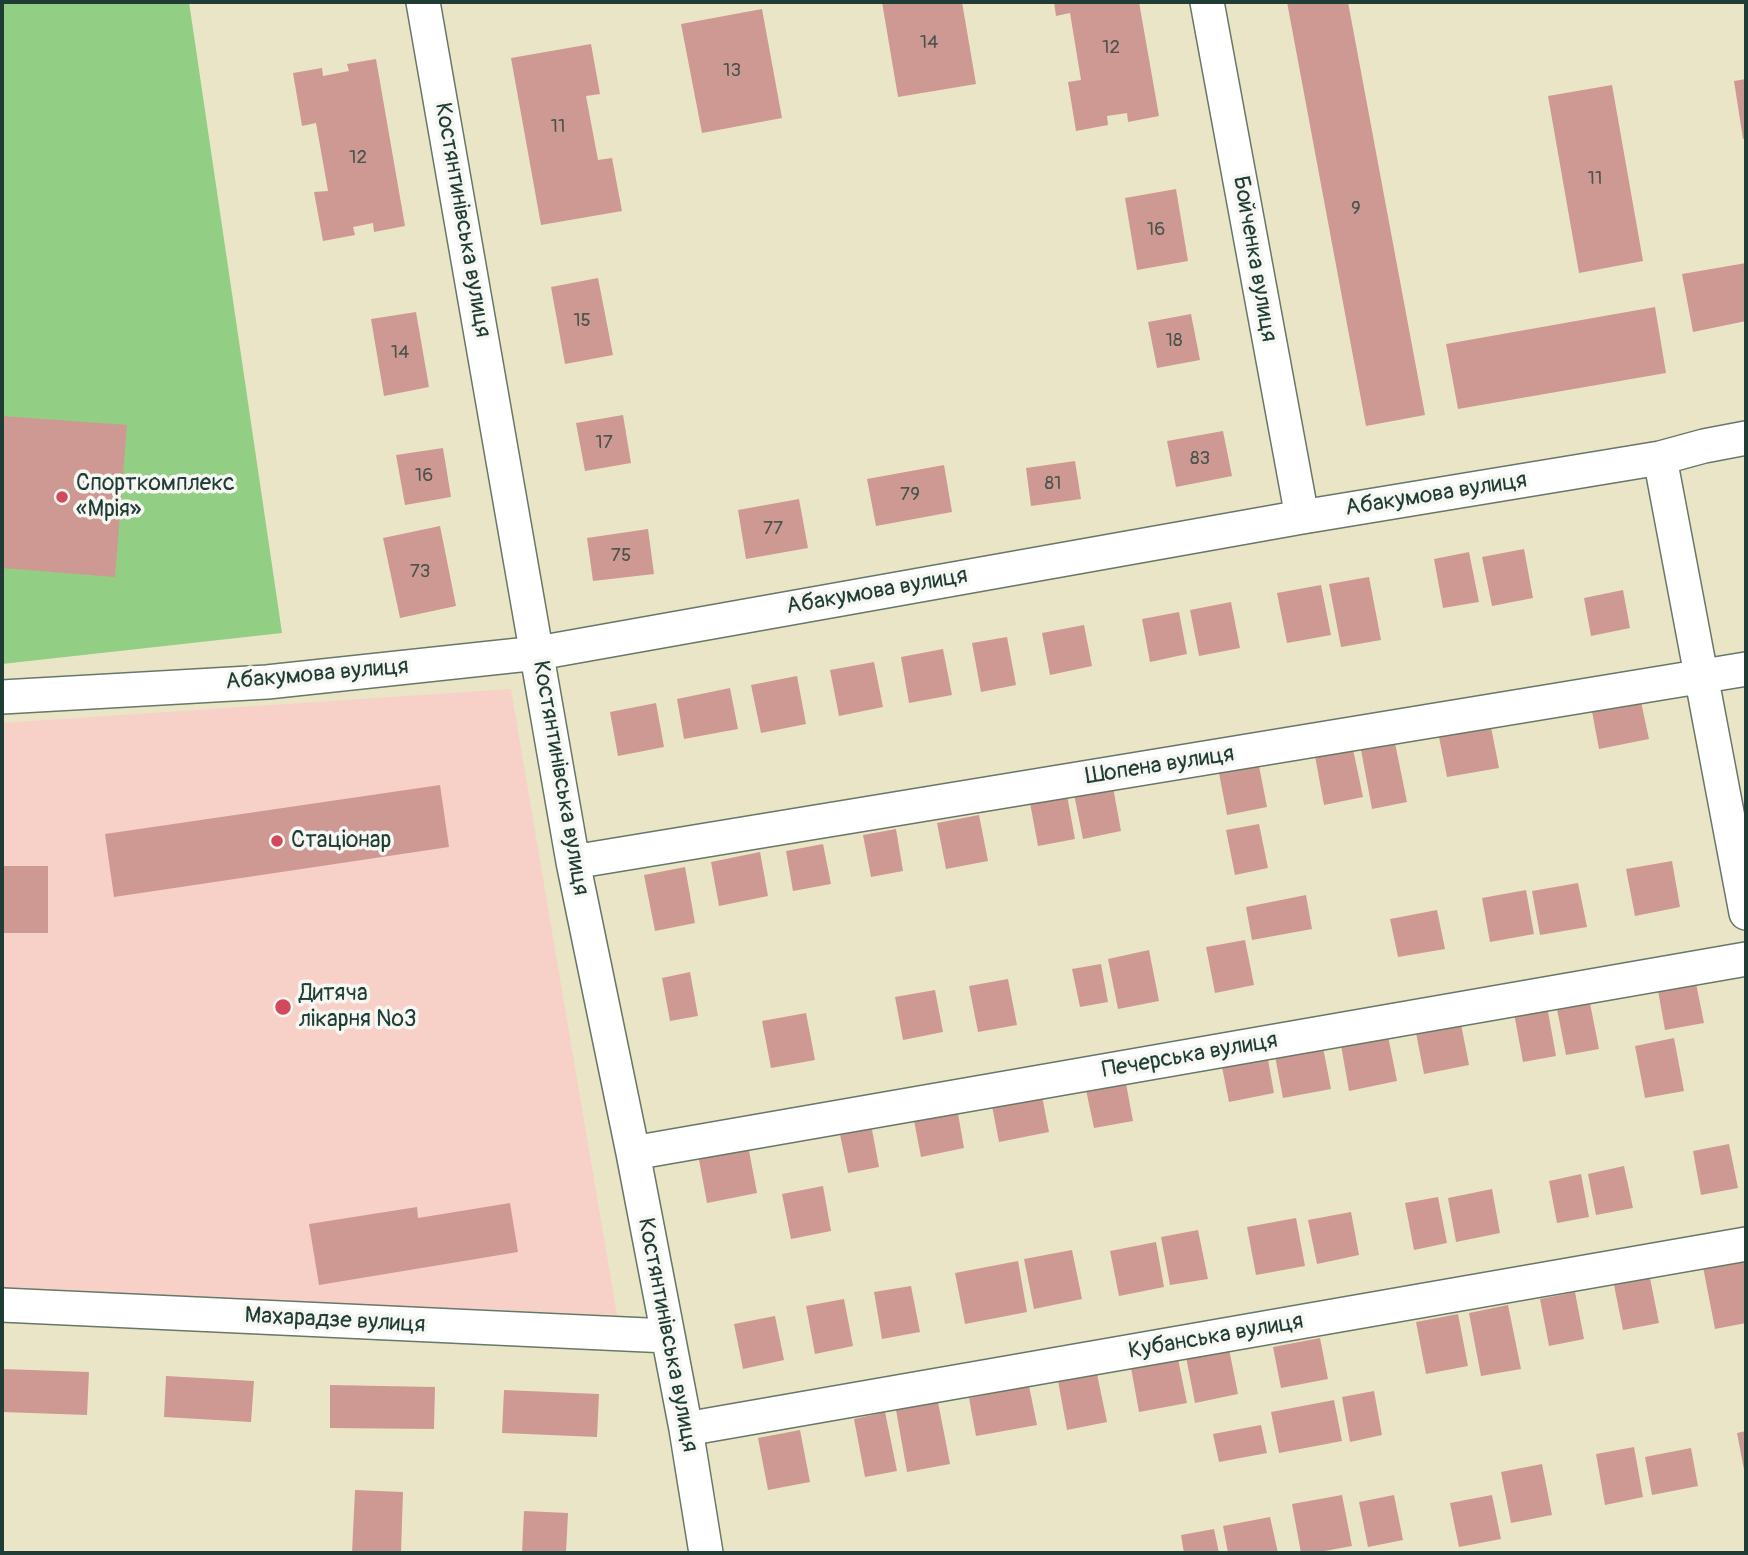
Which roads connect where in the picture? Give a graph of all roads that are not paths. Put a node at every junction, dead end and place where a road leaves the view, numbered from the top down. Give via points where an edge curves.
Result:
1 (423, 2) edge
2 (1207, 2) edge
3 (1746, 438) edge
4 (1660, 458) junction
5 (1302, 516) junction
6 (538, 653) junction
7 (1746, 669) edge
8 (1701, 678) junction
9 (2, 697) edge
10 (573, 862) junction
11 (1746, 913) edge
12 (1746, 959) edge
13 (633, 1153) junction
14 (1746, 1244) edge
15 (2, 1305) edge
16 (668, 1336) junction
17 (686, 1429) junction
18 (706, 1553) edge

1 - 6 street, Костянтинівська вулиця
2 - 5 street, Бойченка вулиця
3 - 4 street, Абакумова вулиця
4 - 5 street, Абакумова вулиця
4 - 8 street
5 - 6 street, Абакумова вулиця
6 - 9 street, Абакумова вулиця via 267,682
6 - 10 street, Костянтинівська вулиця
7 - 8 street, Шопена вулиця
8 - 10 street, Шопена вулиця
8 - 11 street
10 - 13 street, Костянтинівська вулиця
12 - 13 street, Печерська вулиця
13 - 16 street, Костянтинівська вулиця
14 - 17 street, Кубанська вулиця
15 - 16 street, Махарадзе вулиця
16 - 17 street, Костянтинівська вулиця
17 - 18 street, Костянтинівська вулиця

